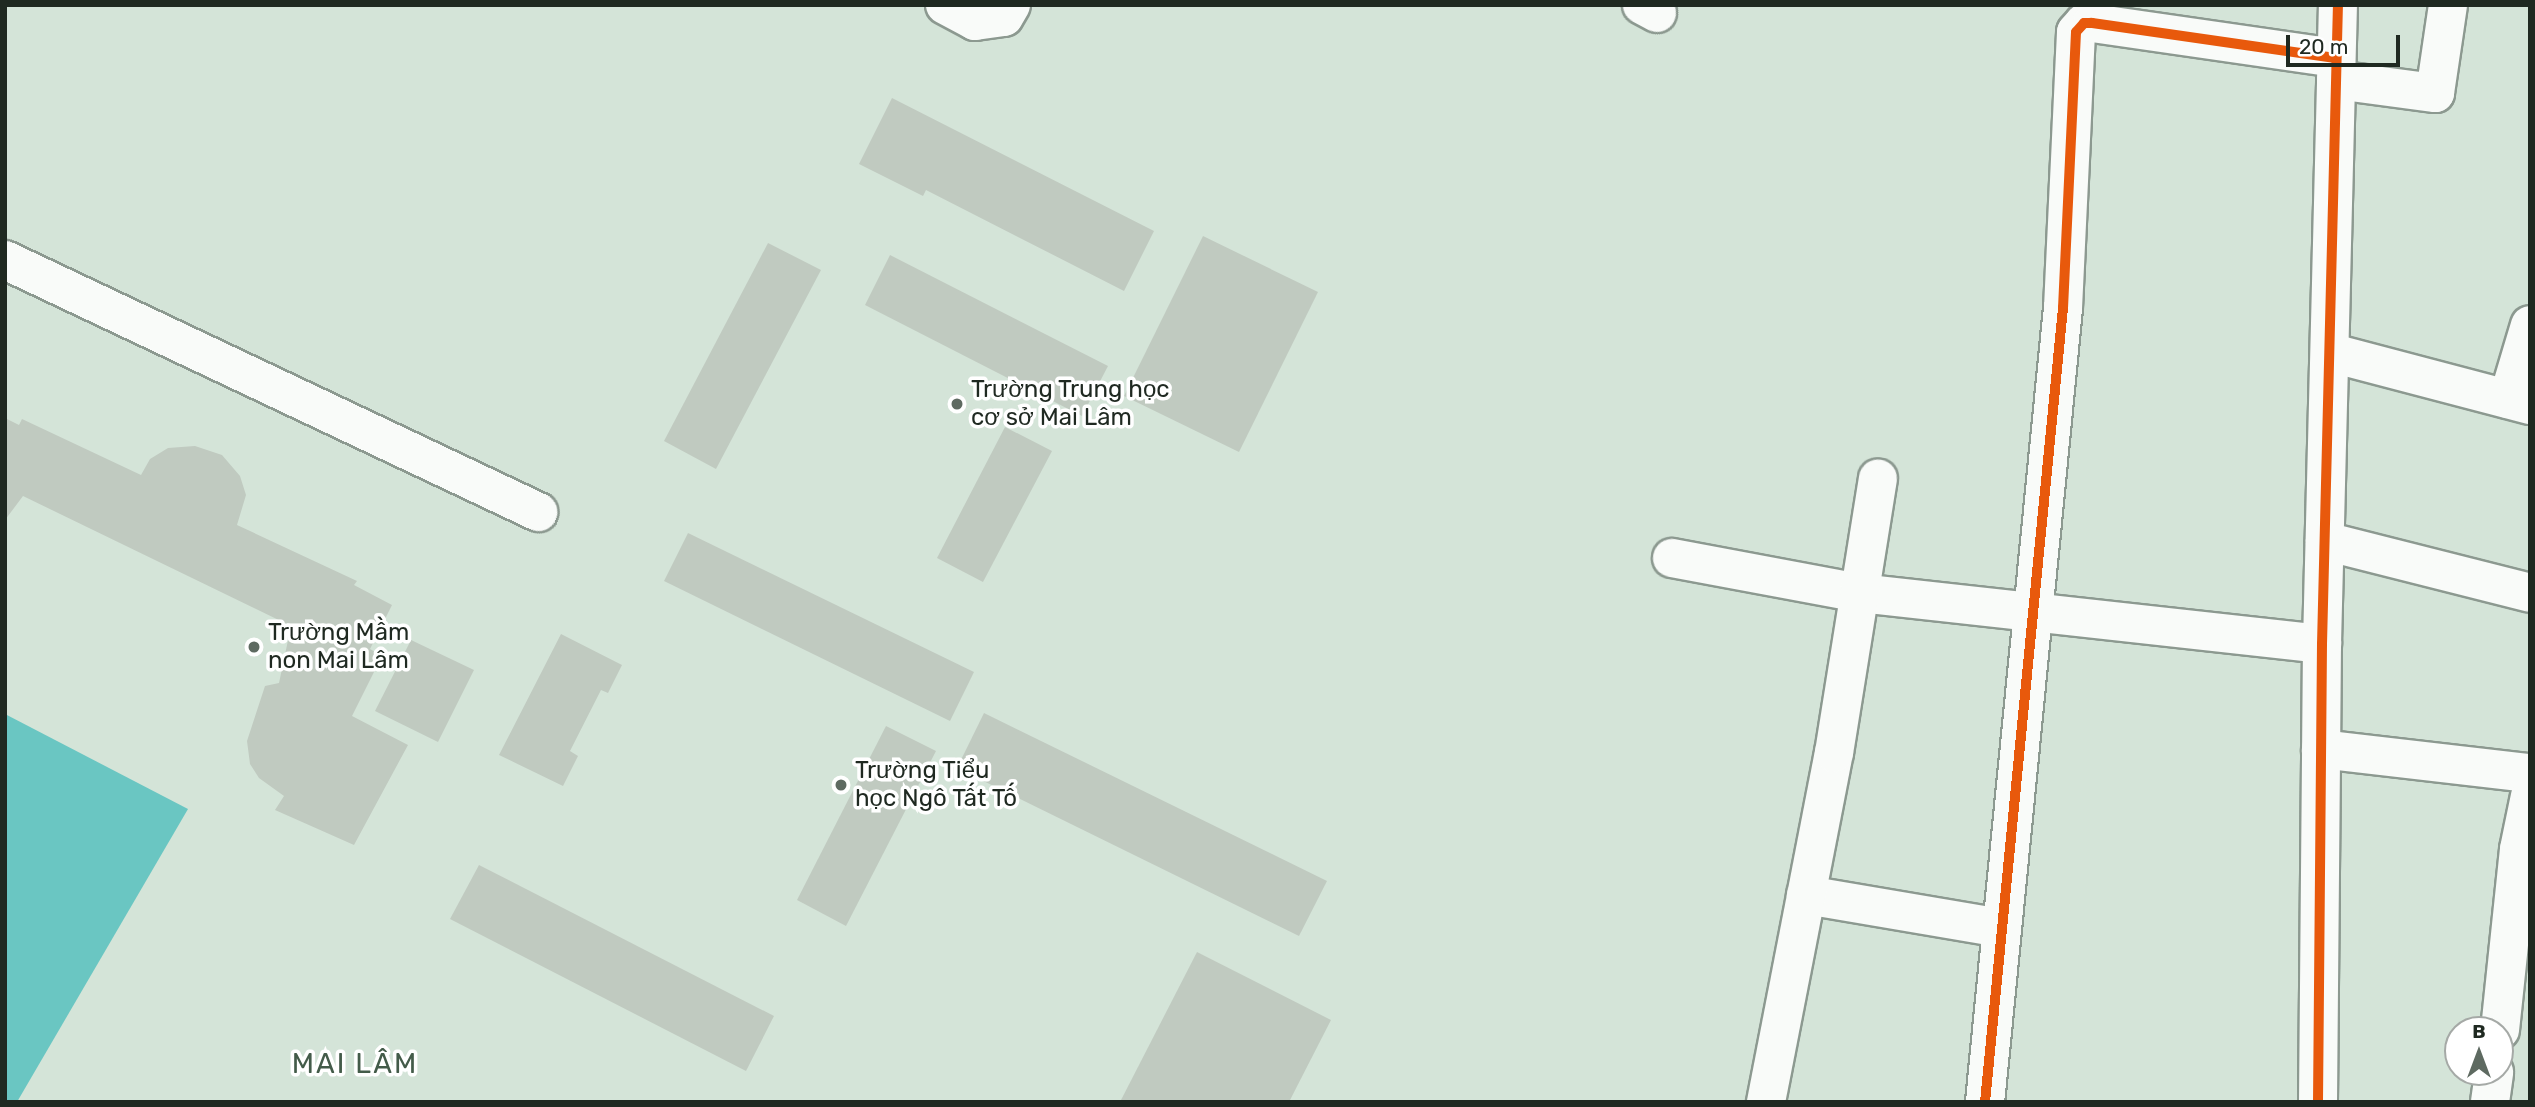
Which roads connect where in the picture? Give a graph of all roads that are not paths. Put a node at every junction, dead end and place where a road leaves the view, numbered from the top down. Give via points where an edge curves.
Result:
1 (945, 5) edge
2 (1011, 5) edge
3 (2338, 5) edge
4 (2448, 5) edge
5 (2087, 14) edge
6 (2336, 69) junction
7 (5, 260) edge
8 (2530, 325) edge
9 (2332, 353) junction
10 (2519, 402) edge
11 (1878, 478) dead end
12 (538, 512) dead end
13 (2325, 541) junction
14 (1672, 558) dead end
15 (1859, 593) junction
16 (2530, 593) edge
17 (2030, 613) junction
18 (2322, 644) junction
19 (2321, 749) junction
20 (2530, 773) edge
21 (2530, 796) edge
22 (1806, 895) junction
23 (2001, 928) junction
24 (2501, 1016) edge
25 (1766, 1102) edge
26 (1984, 1102) edge
27 (2318, 1102) edge

1 - 2 street via 975,21 1004,17
3 - 6 street
4 - 6 street via 2435,93
5 - 6 street
5 - 17 street via 2075,40 2063,308
6 - 9 street
7 - 12 street
8 - 10 street
9 - 10 street
9 - 13 street
11 - 15 street
13 - 16 street
13 - 18 street
14 - 15 street
15 - 17 street
15 - 22 street
17 - 18 street
17 - 23 street
18 - 19 street
19 - 20 street
19 - 27 street
21 - 24 street via 2519,849
22 - 23 street
22 - 25 street
23 - 26 street

